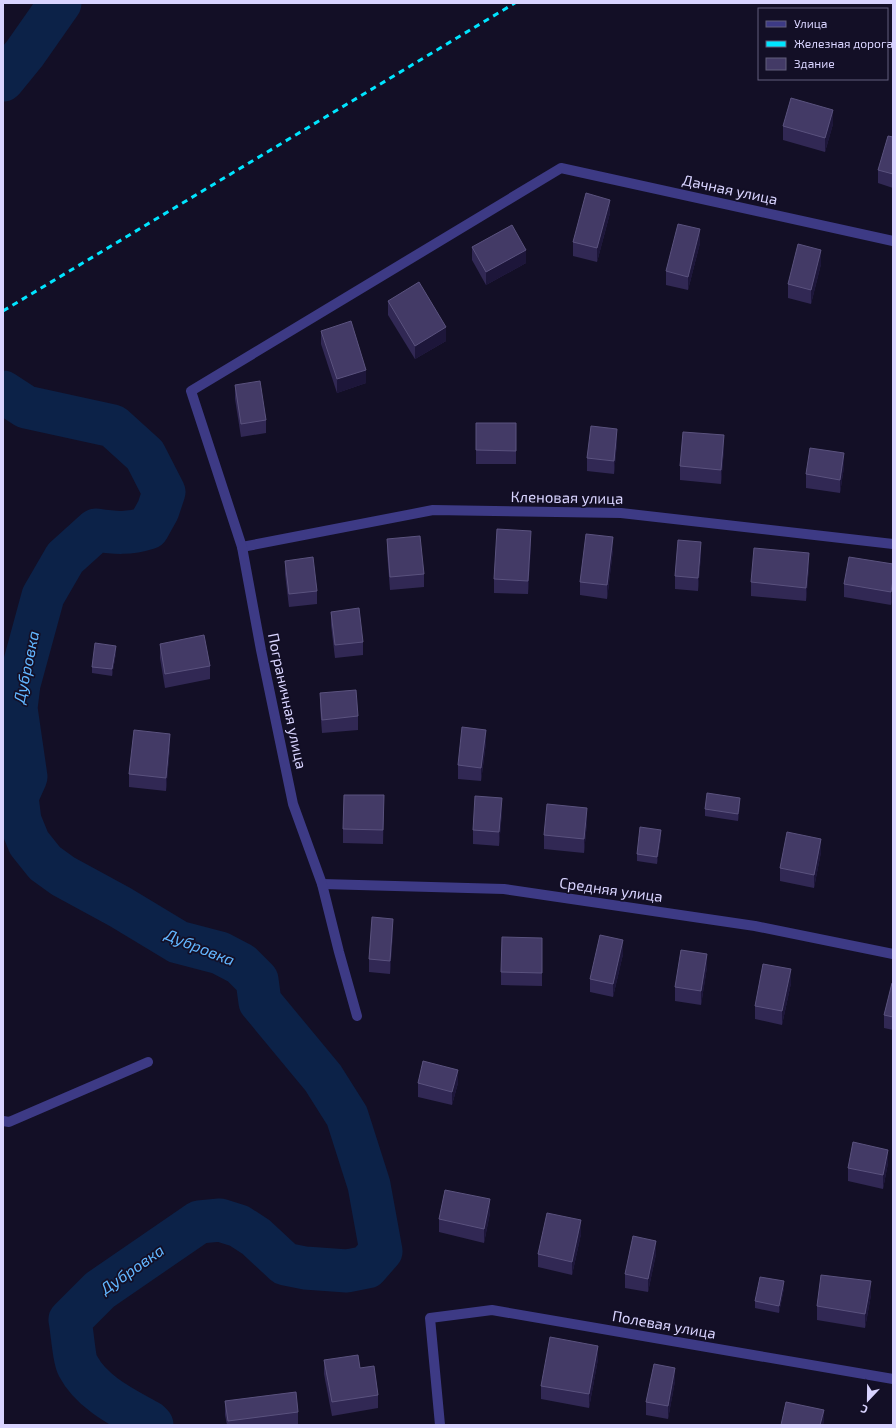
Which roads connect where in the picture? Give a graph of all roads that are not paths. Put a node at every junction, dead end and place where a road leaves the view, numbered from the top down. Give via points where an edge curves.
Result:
1 (893, 241) edge
2 (191, 391) joint
3 (893, 544) edge
4 (242, 547) junction
5 (322, 884) junction
6 (893, 954) edge
7 (357, 1016) dead end
8 (148, 1062) dead end
9 (3, 1121) edge
10 (893, 1379) edge
11 (440, 1425) edge

1 - 2 street, Дачная улица via 561,168
2 - 4 street, Пограничная улица
3 - 4 street, Кленовая улица via 621,513 433,510
4 - 5 street, Пограничная улица via 293,804
5 - 6 street, Средняя улица via 504,890 755,926
5 - 7 street, Пограничная улица
8 - 9 street via 9,1122
10 - 11 street, Полевая улица via 492,1310 430,1318

